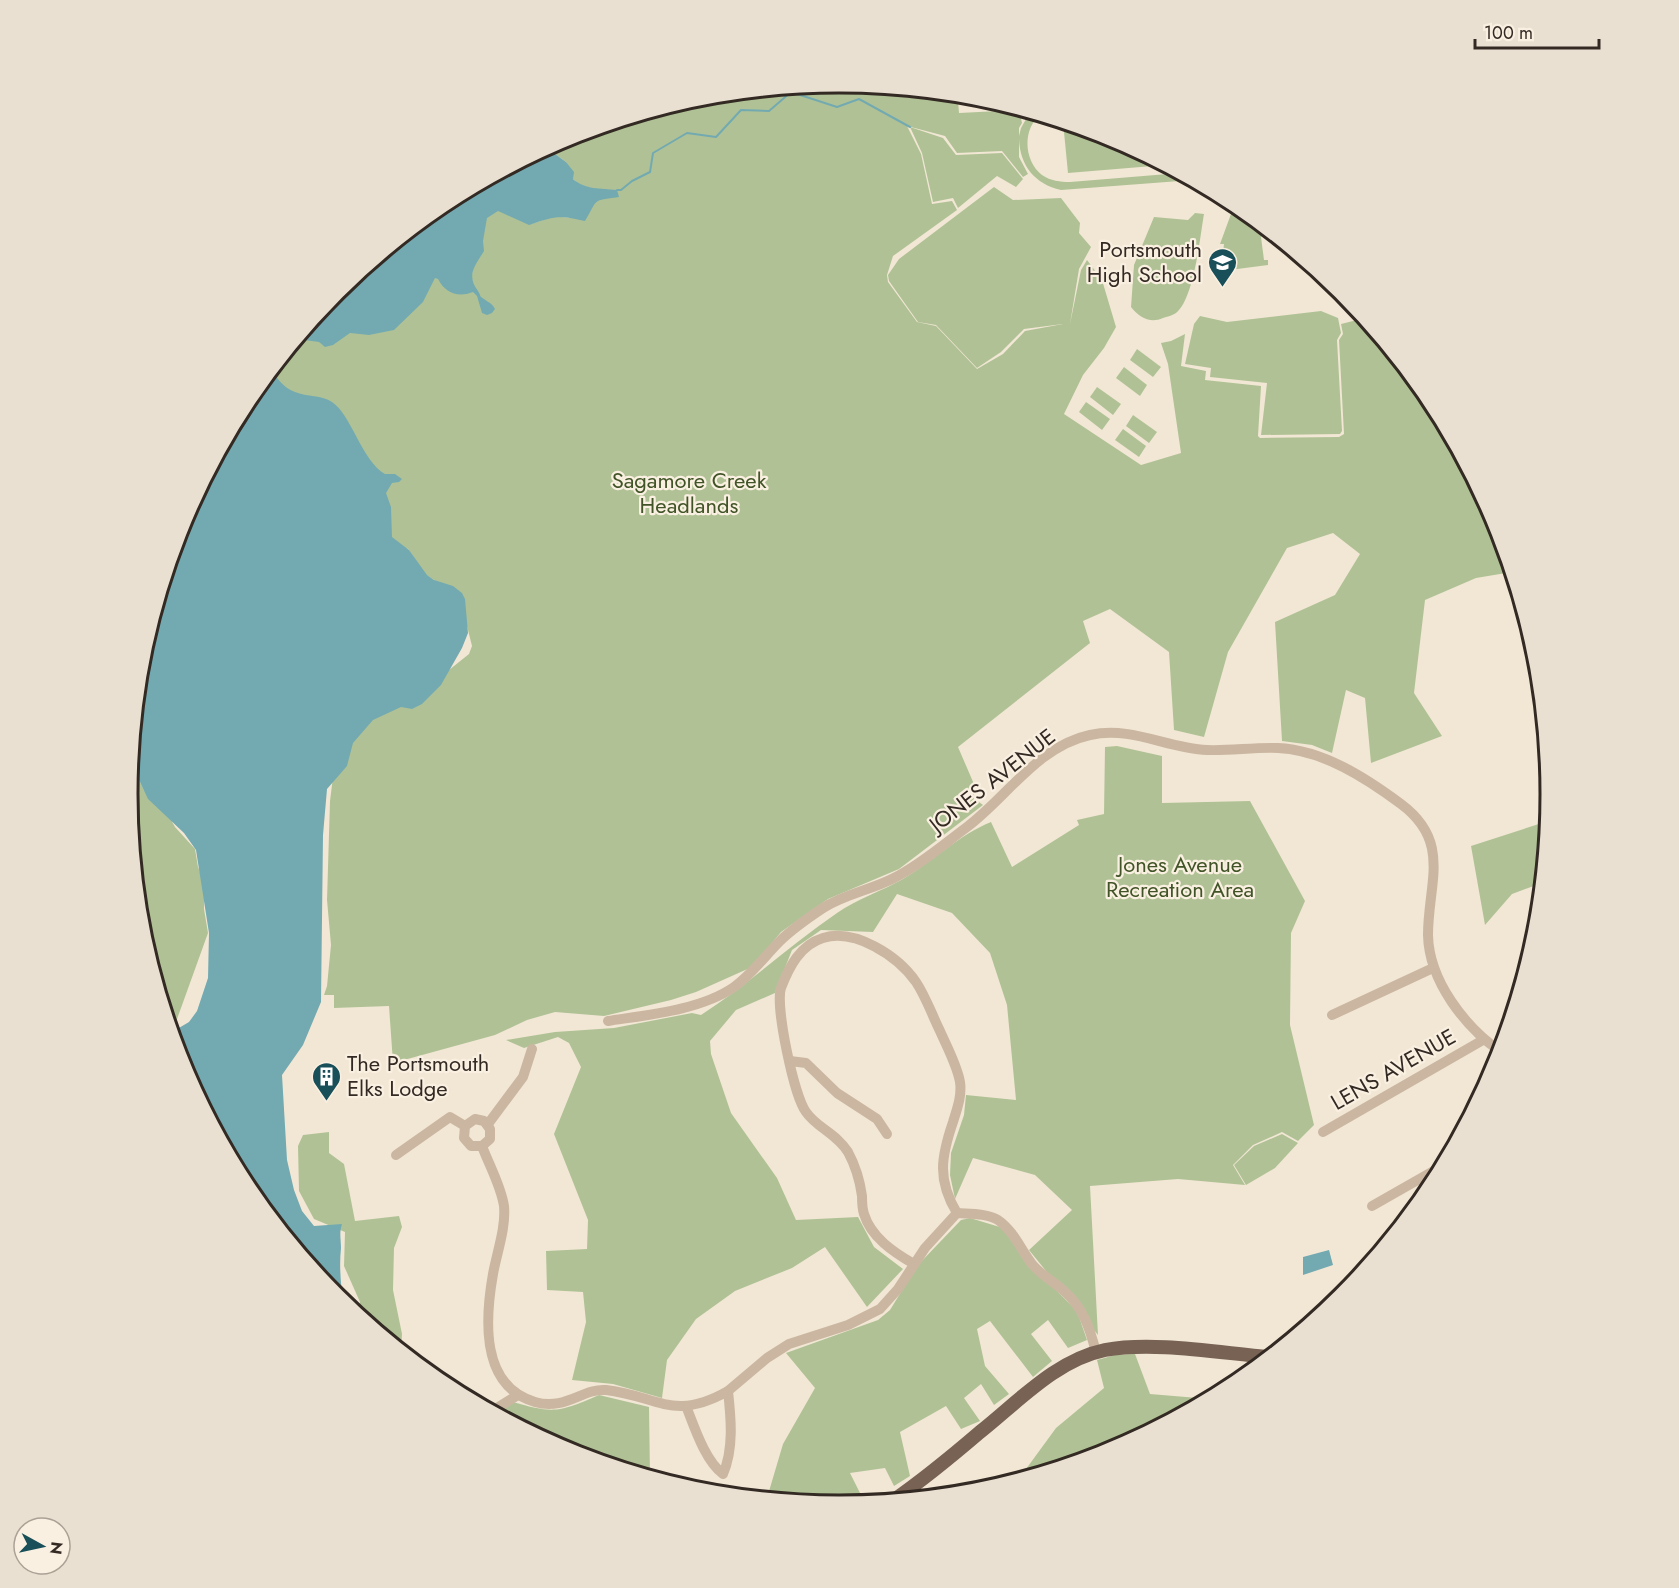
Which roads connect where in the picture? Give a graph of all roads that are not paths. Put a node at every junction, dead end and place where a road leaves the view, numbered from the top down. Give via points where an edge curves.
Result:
1 (1433, 968) junction
2 (1332, 1016) dead end
3 (608, 1021) dead end
4 (1483, 1040) junction
5 (1493, 1047) edge
6 (532, 1049) dead end
7 (790, 1061) junction
8 (488, 1124) junction
9 (465, 1126) junction
10 (1323, 1132) dead end
11 (887, 1134) dead end
12 (482, 1146) junction
13 (396, 1155) dead end
14 (1427, 1175) edge
15 (1372, 1206) dead end
16 (957, 1213) junction
17 (914, 1264) junction
18 (1096, 1352) junction
19 (1258, 1356) edge
20 (728, 1391) junction
21 (518, 1395) junction
22 (686, 1406) junction
23 (499, 1407) edge
24 (906, 1491) edge

1 - 2 street
1 - 3 street, JONES AVENUE via 1428,936 1433,849 1426,829 1404,806 1369,782 1307,753 1279,748 1198,749 1116,732 1089,735 1050,753 979,817 918,863 876,887 825,907 782,940 752,972 715,998
1 - 4 street, JONES AVENUE via 1459,1013
4 - 5 street, JONES AVENUE
4 - 10 street, LENS AVENUE
6 - 8 street via 524,1077
7 - 11 street via 806,1063 832,1089 877,1119
7 - 16 street via 779,995 786,976 806,947 833,935 855,938 897,963 923,993 959,1081 960,1097 942,1161 942,1175
7 - 17 street via 801,1106 840,1141 854,1165 869,1226 876,1237
8 - 9 street via 475,1119
8 - 12 street via 490,1139
9 - 12 street via 467,1143
9 - 13 street via 450,1116
12 - 21 street via 504,1205 488,1317 490,1344 495,1368 507,1387
14 - 15 street
16 - 17 street
16 - 18 street via 987,1215 1008,1229 1033,1266 1080,1309
17 - 20 street via 880,1309 848,1326 789,1344
18 - 19 main road via 1144,1347
18 - 24 main road via 1054,1372
20 - 22 street
20 - 22 street via 730,1454 723,1474 704,1448
21 - 22 street via 535,1402 559,1404 603,1390 661,1405
21 - 23 street

